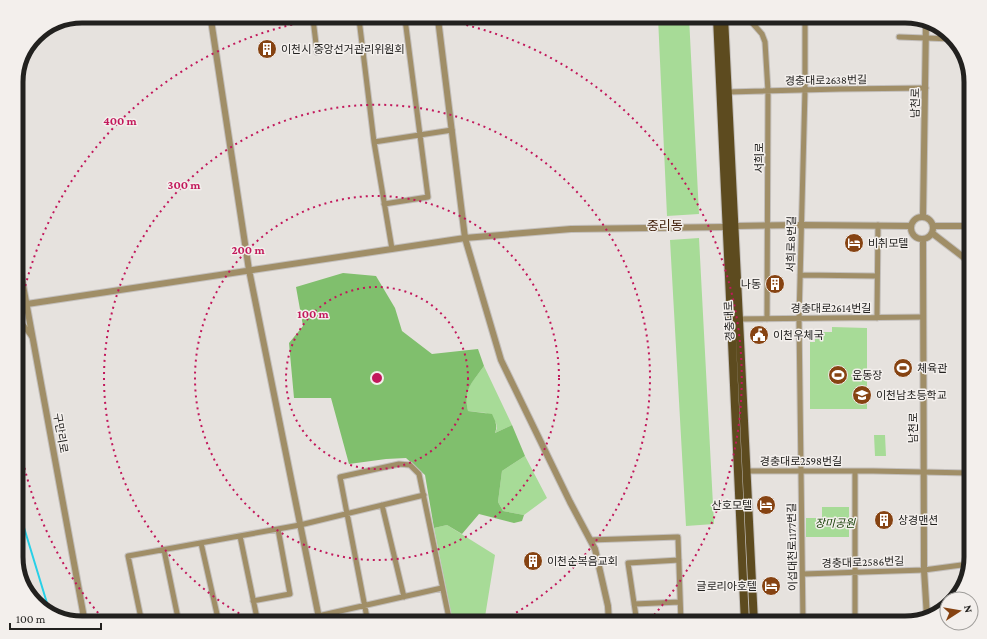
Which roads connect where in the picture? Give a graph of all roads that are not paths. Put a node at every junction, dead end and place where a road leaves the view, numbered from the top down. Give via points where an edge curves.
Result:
1 (211, 23) edge
2 (313, 23) edge
3 (359, 23) edge
4 (406, 23) edge
5 (439, 23) edge
6 (717, 23) edge
7 (724, 23) edge
8 (752, 23) edge
9 (805, 23) edge
10 (926, 27) edge
11 (899, 37) dead end
12 (925, 37) junction
13 (944, 38) edge
14 (317, 52) dead end
15 (926, 88) junction
16 (805, 90) junction
17 (768, 91) junction
18 (728, 92) junction
19 (452, 130) junction
20 (420, 135) junction
21 (374, 142) junction
22 (384, 204) junction
23 (923, 217) junction
24 (769, 225) junction
25 (801, 225) junction
26 (878, 225) junction
27 (735, 226) junction
28 (911, 226) junction
29 (933, 226) junction
30 (964, 226) edge
31 (726, 227) junction
32 (932, 233) junction
33 (465, 238) junction
34 (923, 239) junction
35 (392, 249) junction
36 (964, 257) edge
37 (249, 270) junction
38 (800, 275) junction
39 (877, 276) junction
40 (23, 283) edge
41 (27, 304) junction
42 (23, 305) edge
43 (923, 317) junction
44 (877, 318) junction
45 (739, 319) junction
46 (767, 319) junction
47 (799, 319) junction
48 (23, 325) edge
49 (34, 340) junction
50 (747, 471) junction
51 (855, 471) junction
52 (800, 472) junction
53 (924, 472) junction
54 (964, 473) edge
55 (424, 495) junction
56 (382, 505) junction
57 (347, 514) junction
58 (300, 525) junction
59 (278, 529) junction
60 (240, 536) junction
61 (590, 540) junction
62 (201, 543) junction
63 (164, 550) junction
64 (679, 560) junction
65 (963, 565) edge
66 (924, 570) junction
67 (855, 573) junction
68 (803, 574) junction
69 (442, 588) junction
70 (404, 597) junction
71 (253, 601) junction
72 (680, 602) junction
73 (634, 604) junction
74 (364, 606) junction
75 (927, 611) edge
76 (84, 616) edge
77 (141, 616) edge
78 (178, 616) edge
79 (217, 616) edge
80 (256, 616) edge
81 (318, 616) joint
82 (366, 616) edge
83 (448, 616) edge
84 (609, 616) edge
85 (636, 616) edge
86 (681, 616) edge
87 (745, 616) edge
88 (754, 616) edge
89 (803, 616) edge
90 (855, 616) edge

1 - 37 street
2 - 14 street
3 - 21 street
4 - 20 street
5 - 19 street
6 - 31 main road, 경충대로
7 - 18 main road, 경충대로
8 - 17 street, 서희로 via 765,39
9 - 16 street, 서희로8번길
10 - 12 street, 남천로
11 - 12 street
12 - 13 street
12 - 15 street, 남천로
15 - 16 street, 경충대로2638번길
15 - 23 street, 남천로
16 - 17 street, 경충대로2638번길
16 - 25 street, 서희로8번길
17 - 18 street, 경충대로2638번길
17 - 24 street, 서희로
18 - 27 main road, 경충대로
19 - 20 street
19 - 33 street
20 - 21 street
20 - 22 street via 428,197
21 - 22 street
22 - 35 street
23 - 28 street via 916,219
23 - 29 street via 930,220
24 - 25 street
24 - 27 street
24 - 46 street, 서희로
25 - 26 street
25 - 38 street, 서희로8번길
26 - 28 street
26 - 39 street
27 - 45 main road, 경충대로
28 - 34 street via 916,238
29 - 30 street
29 - 32 street
31 - 33 street via 571,229
31 - 87 main road, 경충대로
32 - 34 street
32 - 36 street
33 - 35 street
33 - 61 street via 502,360
34 - 43 street, 남천로
35 - 37 street
37 - 41 street
37 - 58 street
38 - 39 street
38 - 47 street, 서희로8번길
39 - 44 street
40 - 41 street, 구만리로
41 - 42 street
41 - 49 street, 구만리로
43 - 44 street, 경충대로2614번길
43 - 53 street, 남천로
44 - 47 street, 경충대로2614번길
45 - 46 street, 경충대로2614번길
45 - 50 main road, 경충대로
46 - 47 street, 경충대로2614번길
47 - 52 street, 서희로8번길
48 - 49 street
49 - 76 street, 구만리로
50 - 52 street, 경충대로2598번길
50 - 88 main road, 경충대로
51 - 52 street, 경충대로2598번길
51 - 53 street, 경충대로2598번길
51 - 67 street, 경충대로2598번길
52 - 68 street, 이섭대천로1177번길
53 - 54 street, 경충대로2598번길
53 - 66 street, 남천로
55 - 56 street
55 - 57 street via 419,474 410,465 399,464 340,477
55 - 69 street
56 - 57 street
56 - 70 street
57 - 58 street
57 - 74 street
58 - 59 street
58 - 81 street
59 - 60 street
59 - 71 street via 290,594
60 - 62 street
60 - 71 street
61 - 64 street via 678,537
61 - 84 street via 596,549
62 - 63 street
62 - 79 street
63 - 77 street via 128,556
63 - 78 street
64 - 72 street
64 - 73 street via 628,563
65 - 66 street, 경충대로2586번길
66 - 67 street, 경충대로2586번길
66 - 75 street, 남천로
67 - 68 street, 경충대로2586번길
67 - 90 street, 경충대로2598번길
68 - 89 street, 이섭대천로1177번길
69 - 70 street
69 - 83 street
70 - 74 street
71 - 80 street
72 - 73 street
72 - 86 street
73 - 85 street
74 - 81 street
74 - 82 street

